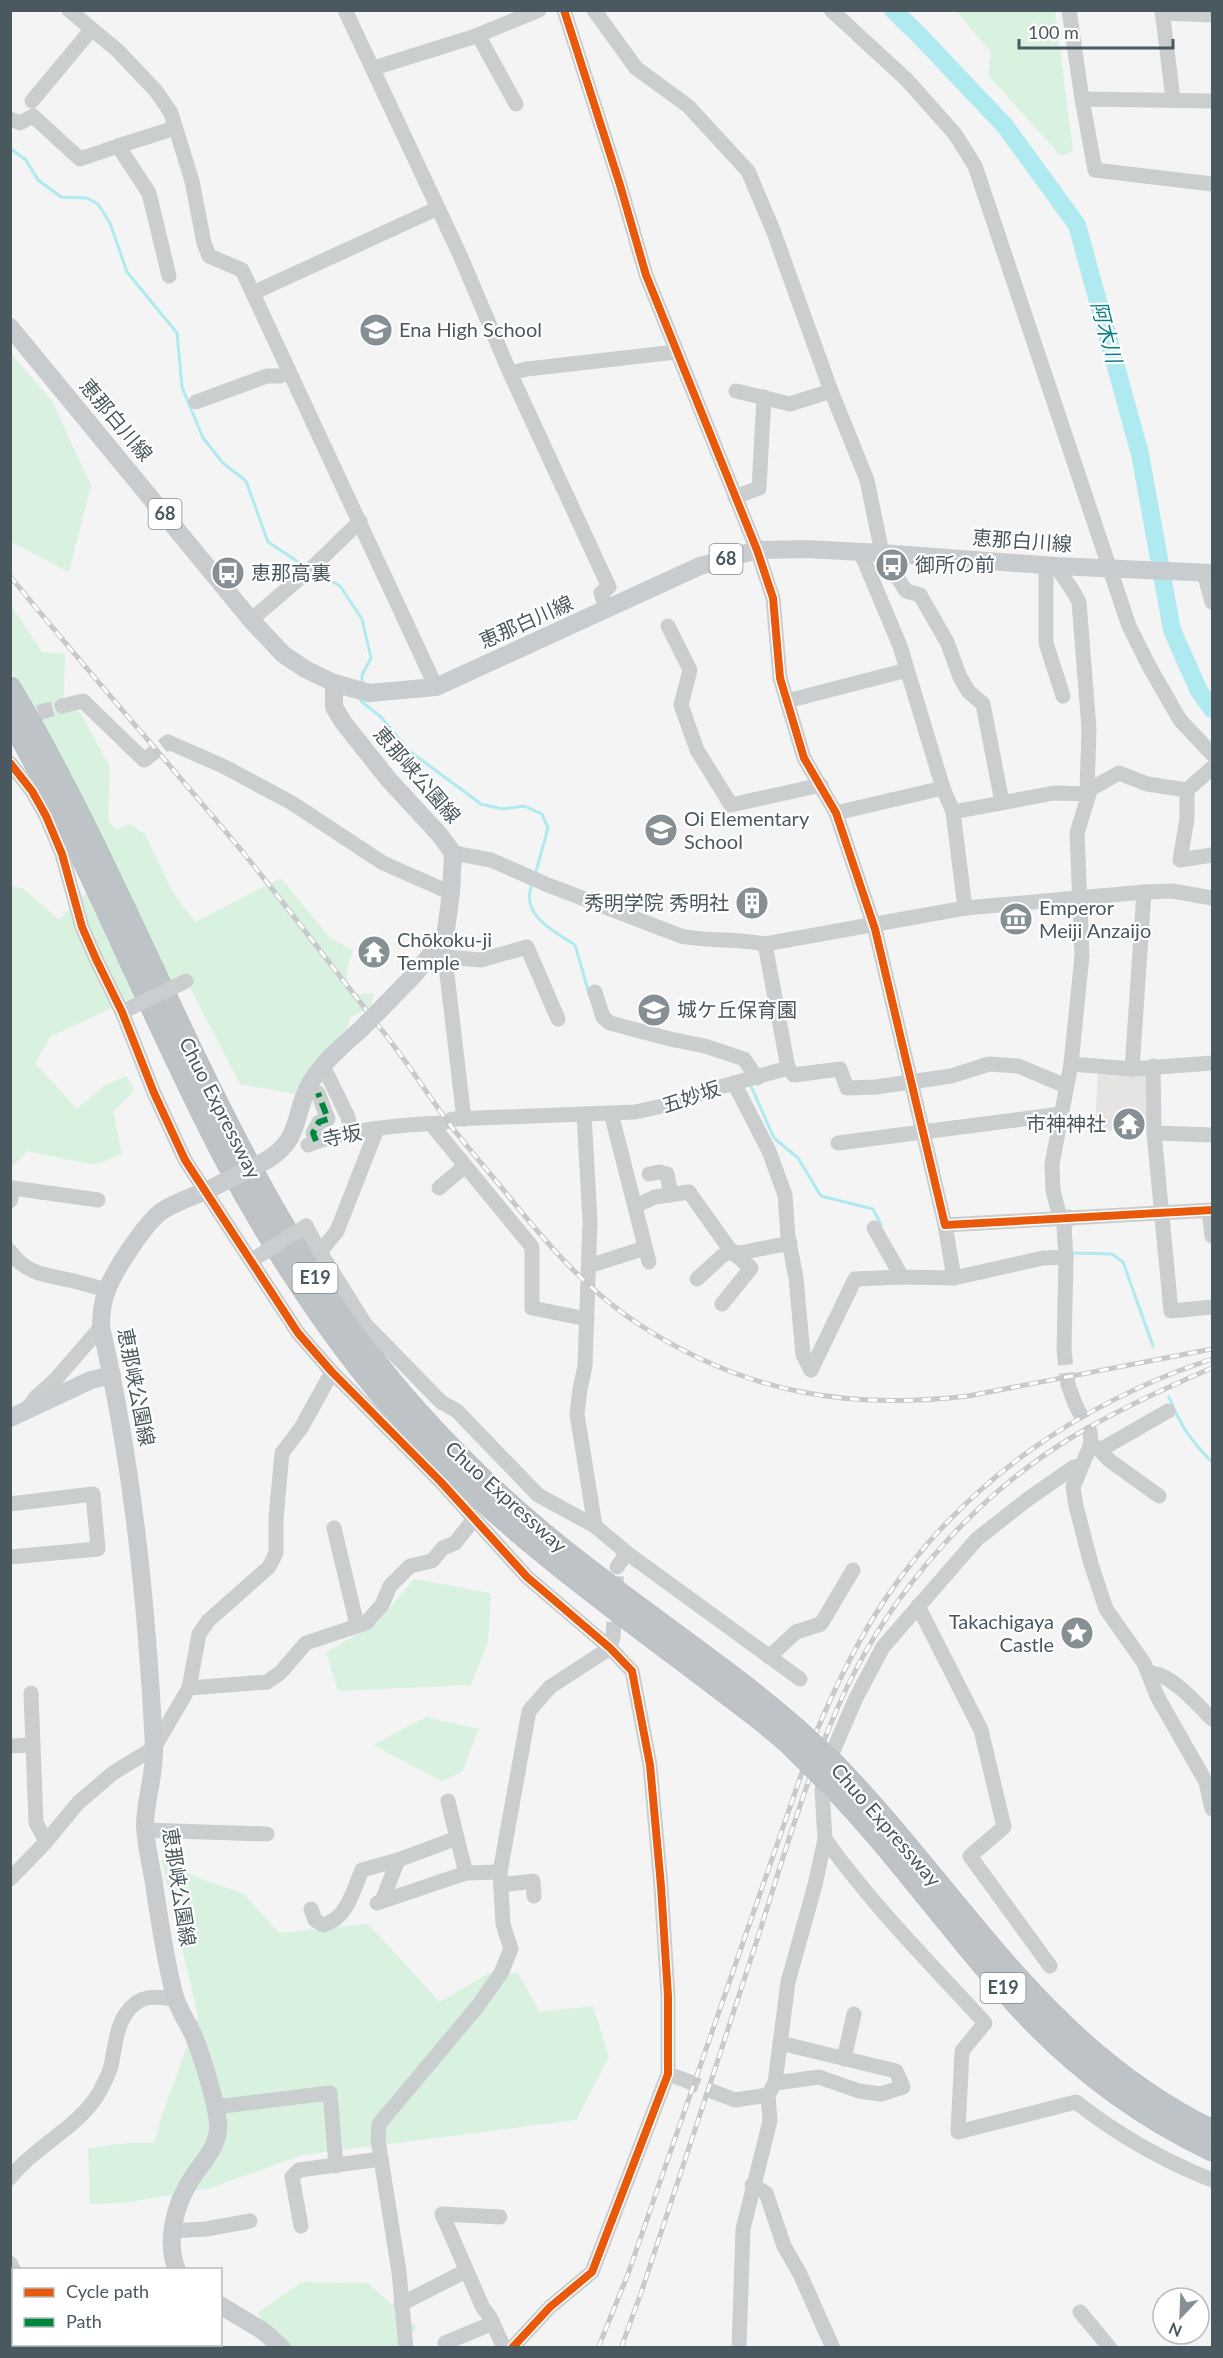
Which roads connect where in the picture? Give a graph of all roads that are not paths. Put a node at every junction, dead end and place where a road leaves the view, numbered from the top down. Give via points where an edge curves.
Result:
1 (69, 10) edge
2 (345, 10) edge
3 (539, 10) edge
4 (564, 10) edge
5 (594, 10) edge
6 (831, 10) edge
7 (1069, 10) edge
8 (1162, 12) edge
9 (1212, 15) edge
10 (91, 30) junction
11 (478, 35) junction
12 (374, 68) junction
13 (1082, 99) junction
14 (1173, 99) junction
15 (32, 101) dead end
16 (1212, 101) edge
17 (516, 104) dead end
18 (10, 119) edge
19 (175, 128) junction
20 (118, 146) junction
21 (1212, 184) edge
22 (438, 208) junction
23 (170, 276) dead end
24 (254, 293) junction
25 (10, 327) edge
26 (676, 352) junction
27 (289, 371) junction
28 (510, 373) junction
29 (736, 391) dead end
30 (831, 391) junction
31 (764, 397) junction
32 (196, 402) dead end
33 (735, 497) junction
34 (360, 521) junction
35 (757, 550) junction
36 (861, 553) junction
37 (882, 553) junction
38 (1051, 566) junction
39 (1109, 570) junction
40 (1208, 573) edge
41 (604, 602) dead end
42 (1212, 602) edge
43 (251, 620) junction
44 (668, 626) dead end
45 (907, 670) junction
46 (334, 683) junction
47 (436, 687) junction
48 (10, 688) edge
49 (1063, 696) dead end
50 (787, 701) junction
51 (62, 706) tunnel mouth
52 (10, 717) edge
53 (168, 742) dead end
54 (1212, 754) edge
55 (144, 760) dead end
56 (10, 763) edge
57 (1212, 768) edge
58 (821, 785) junction
59 (943, 788) junction
60 (1187, 790) junction
61 (1088, 792) junction
62 (1002, 802) junction
63 (953, 812) junction
64 (837, 813) junction
65 (453, 853) junction
66 (1212, 855) edge
67 (1144, 892) junction
68 (451, 893) junction
69 (1079, 897) junction
70 (1212, 898) edge
71 (965, 908) junction
72 (873, 923) junction
73 (765, 944) junction
74 (443, 950) junction
75 (186, 981) dead end
76 (595, 992) dead end
77 (122, 1012) junction
78 (558, 1019) dead end
79 (1212, 1063) edge
80 (1071, 1064) junction
81 (1152, 1065) junction
82 (323, 1066) junction
83 (789, 1068) junction
84 (1132, 1069) junction
85 (757, 1078) junction
86 (911, 1081) junction
87 (734, 1083) junction
88 (1066, 1086) junction
89 (318, 1093) dead end
90 (611, 1113) junction
91 (584, 1114) junction
92 (1061, 1114) junction
93 (464, 1119) junction
94 (431, 1124) junction
95 (377, 1130) junction
96 (351, 1133) junction
97 (925, 1133) junction
98 (1154, 1133) junction
99 (1212, 1135) edge
100 (838, 1143) dead end
101 (465, 1166) junction
102 (650, 1174) dead end
103 (439, 1188) dead end
104 (209, 1190) junction
105 (671, 1195) junction
106 (98, 1200) dead end
107 (10, 1201) edge
108 (635, 1206) junction
109 (1211, 1210) edge
110 (1161, 1212) junction
111 (1065, 1217) junction
112 (945, 1225) junction
113 (874, 1228) dead end
114 (1212, 1236) edge
115 (790, 1243) junction
116 (731, 1251) junction
117 (320, 1252) junction
118 (1066, 1252) junction
119 (11, 1253) edge
120 (255, 1260) junction
121 (589, 1266) junction
122 (902, 1277) junction
123 (954, 1278) junction
124 (697, 1279) dead end
125 (107, 1290) junction
126 (722, 1304) dead end
127 (1212, 1307) edge
128 (587, 1319) junction
129 (101, 1327) junction
130 (1064, 1350) tunnel mouth
131 (332, 1372) junction
132 (112, 1375) junction
133 (1068, 1384) tunnel mouth
134 (1076, 1406) tunnel mouth
135 (1168, 1411) dead end
136 (19, 1414) edge
137 (1093, 1442) junction
138 (1081, 1466) junction
139 (1159, 1496) dead end
140 (10, 1504) edge
141 (474, 1519) junction
142 (595, 1526) junction
143 (334, 1528) dead end
144 (627, 1553) junction
145 (10, 1557) edge
146 (617, 1567) tunnel mouth
147 (853, 1570) dead end
148 (918, 1606) junction
149 (357, 1625) junction
150 (611, 1642) junction
151 (770, 1657) junction
152 (1149, 1673) junction
153 (800, 1679) dead end
154 (189, 1688) junction
155 (31, 1693) dead end
156 (1212, 1719) edge
157 (793, 1737) junction
158 (33, 1745) junction
159 (10, 1746) edge
160 (154, 1748) junction
161 (833, 1775) junction
162 (448, 1802) dead end
163 (1212, 1809) edge
164 (146, 1830) junction
165 (267, 1834) dead end
166 (457, 1838) junction
167 (825, 1839) junction
168 (46, 1841) junction
169 (398, 1860) junction
170 (466, 1873) junction
171 (10, 1878) edge
172 (501, 1878) junction
173 (534, 1896) dead end
174 (311, 1908) dead end
175 (1050, 1966) dead end
176 (176, 1999) junction
177 (854, 2014) dead end
178 (780, 2043) junction
179 (844, 2059) junction
180 (668, 2074) junction
181 (685, 2080) tunnel mouth
182 (772, 2089) junction
183 (714, 2092) tunnel mouth
184 (215, 2107) junction
185 (1212, 2131) edge
186 (1212, 2150) edge
187 (381, 2159) junction
188 (336, 2166) junction
189 (10, 2178) edge
190 (1212, 2180) edge
191 (752, 2185) junction
192 (500, 2217) dead end
193 (250, 2221) dead end
194 (301, 2226) dead end
195 (172, 2231) junction
196 (176, 2268) edge
197 (466, 2271) junction
198 (401, 2304) junction
199 (222, 2306) edge
200 (1080, 2312) dead end
201 (493, 2323) junction
202 (445, 2343) dead end
203 (282, 2348) edge
204 (406, 2348) edge
205 (504, 2348) edge
206 (512, 2348) edge
207 (739, 2348) edge
208 (833, 2348) edge
209 (1110, 2348) edge

1 - 10 street
2 - 12 street
3 - 11 street
4 - 26 street via 646,274
5 - 30 street via 636,69 688,106 748,171
6 - 39 street via 920,94 955,134 975,166
7 - 13 street
8 - 9 street
8 - 14 street
10 - 15 street
10 - 19 street via 117,50 156,91 171,113
11 - 12 street
11 - 17 street
12 - 22 street
13 - 14 street
13 - 21 street via 1095,170
14 - 16 street
18 - 20 street via 20,123 33,116 80,159
19 - 20 street
19 - 24 street via 209,256 242,270
20 - 23 street via 148,193
22 - 24 street
22 - 28 street
24 - 27 street
25 - 43 main road, 恵那白川線 / 68
26 - 28 street
26 - 33 street
27 - 32 street
27 - 34 street
28 - 41 street via 609,587 601,593
29 - 31 street
30 - 31 street via 790,404
30 - 37 street via 867,480
31 - 33 street via 759,488
33 - 35 street
34 - 43 street
34 - 47 street
35 - 36 main road, 恵那白川線 / 68
35 - 47 main road, 恵那白川線 / 68 via 700,566
35 - 50 street via 773,598 780,678
36 - 37 main road, 恵那白川線 / 68
36 - 45 street
37 - 38 main road, 恵那白川線 / 68
37 - 62 street via 906,591 920,595 947,642 968,691 983,704
38 - 39 main road, 恵那白川線 / 68
38 - 49 street via 1046,643
38 - 61 street via 1079,602 1089,729
39 - 40 main road, 恵那白川線 / 68
39 - 54 street via 1129,626 1149,666 1180,720
40 - 42 street
43 - 46 main road, 恵那白川線 / 68 via 283,654
44 - 58 street via 690,670 681,705 697,750 731,805
45 - 50 street
45 - 59 street
46 - 47 main road, 恵那白川線 / 68 via 361,691
46 - 65 main road, 恵那峡公園線 via 334,707 343,722
48 - 157 highway, Chuo Expressway / E19 via 84,825 239,1150 303,1260 367,1351 416,1411 499,1496 589,1571 746,1687
50 - 58 street via 804,758
51 - 55 street via 83,701
52 - 157 highway, Chuo Expressway / E19 via 71,831 225,1158 309,1298 354,1361 405,1421 488,1506 579,1583
53 - 68 street via 292,803 383,863
56 - 77 street via 46,816 62,854 82,927
57 - 60 street
58 - 64 street
59 - 63 street
59 - 64 street
60 - 61 street via 1147,784 1119,773
60 - 66 street via 1180,860
61 - 62 street
61 - 69 street via 1077,833
62 - 63 street
63 - 71 street
64 - 72 street
65 - 68 main road, 恵那峡公園線
65 - 73 street via 491,860 681,936
67 - 69 street
67 - 70 street via 1172,891
67 - 84 street
68 - 74 main road, 恵那峡公園線
69 - 71 street
69 - 80 street via 1082,956
71 - 72 street
72 - 73 street
72 - 86 street
73 - 83 street
74 - 78 street via 481,960 527,947
74 - 82 main road, 恵那峡公園線, bridge
74 - 93 street
75 - 77 street, bridge
76 - 85 street via 603,1017 610,1023 744,1059
77 - 104 street via 185,1160
79 - 81 street
80 - 84 street
80 - 88 street
81 - 84 street
81 - 98 street
82 - 96 street via 348,1117
82 - 104 main road, 恵那峡公園線, bridge via 308,1088 297,1126 279,1152
83 - 85 street, 五妙坂
83 - 86 street via 794,1075 840,1069 847,1088
85 - 87 street, 五妙坂
86 - 88 street via 951,1076 989,1064 1018,1066
86 - 97 street
87 - 90 street, 五妙坂 via 649,1110
87 - 115 street via 769,1151 784,1195
88 - 92 street
89 - 96 street, 寺坂 via 328,1119 319,1122 312,1143
90 - 91 street, 五妙坂
90 - 108 street
91 - 93 street, 五妙坂
91 - 121 street
92 - 97 street
92 - 111 street via 1052,1164 1053,1191
93 - 94 street, 寺坂
94 - 95 street, 寺坂
94 - 101 street
95 - 96 street, 寺坂
95 - 117 street via 338,1232
97 - 100 street
97 - 112 street
98 - 99 street
98 - 110 street
101 - 103 street
101 - 128 street via 532,1247 532,1308
102 - 105 street via 667,1174
104 - 120 street
104 - 125 main road, 恵那峡公園線 via 161,1212 122,1263
105 - 108 street
105 - 116 street via 689,1192
106 - 107 street via 13,1188
108 - 121 street via 647,1255
109 - 110 street
109 - 114 street
110 - 111 street
110 - 127 street via 1171,1311
111 - 112 street
111 - 118 street
112 - 123 street
113 - 122 street
115 - 116 street via 740,1253
115 - 122 street via 802,1355 811,1370 855,1279
116 - 124 street
116 - 126 street via 751,1268
117 - 120 street, bridge via 306,1226
117 - 142 street via 365,1324 441,1402 457,1411 538,1495
118 - 123 street
118 - 130 street
119 - 125 street via 27,1269
120 - 131 street via 298,1333
121 - 128 street
122 - 123 street
125 - 129 main road, 恵那峡公園線
128 - 142 street via 577,1414
129 - 132 main road, 恵那峡公園線
129 - 136 street
131 - 141 street
131 - 154 street via 301,1428 282,1453 276,1553 269,1567 208,1621 199,1634
132 - 136 main road via 92,1380
132 - 160 main road, 恵那峡公園線 via 138,1533
133 - 134 street
135 - 137 street
137 - 138 street
137 - 139 street via 1109,1460
138 - 148 street via 1028,1498 977,1539
138 - 152 street via 1073,1487 1076,1506 1106,1610
140 - 145 street via 93,1494 98,1549
141 - 149 street via 455,1543 443,1548 432,1561 410,1566 390,1586 382,1605 366,1623
141 - 150 street via 527,1577
142 - 144 street
143 - 149 street
144 - 146 street
144 - 151 street
147 - 151 street via 820,1624 796,1632
148 - 167 street via 883,1647 833,1751 822,1790
148 - 175 street via 981,1730 1004,1827 970,1856
149 - 154 street via 306,1643 267,1682
150 - 172 street via 550,1687 529,1711
150 - 180 street via 632,1671 650,1766 668,1996
151 - 153 street
152 - 156 street via 1175,1685
152 - 163 street via 1157,1696 1206,1782
154 - 160 street
155 - 158 street
157 - 161 highway, Chuo Expressway / E19, bridge
158 - 159 street
158 - 168 street via 36,1823
160 - 164 main road, 恵那峡公園線
160 - 168 street via 113,1773 78,1803
161 - 185 highway, Chuo Expressway / E19 via 874,1806 990,1949 1064,2027 1149,2095
161 - 186 highway, Chuo Expressway / E19 via 862,1817 997,1982 1053,2040 1102,2083 1142,2111
162 - 166 street
164 - 165 street
164 - 176 main road, 恵那峡公園線
166 - 169 street
166 - 170 street
167 - 178 street via 788,1982
167 - 190 street via 923,1958 985,2023 962,2051 958,2132 1076,2102 1144,2147
168 - 171 street
169 - 170 street via 380,1902
169 - 174 street via 362,1870 344,1910 334,1922 323,1925 315,1920
170 - 172 street
172 - 173 street via 533,1881
172 - 187 street via 503,1924 511,1949 501,1973 378,2124
176 - 184 main road, 恵那峡公園線 via 193,2036
176 - 189 street via 148,1997 136,2002 124,2015 99,2094
177 - 179 street
178 - 179 street
178 - 182 street
179 - 182 street via 896,2071 903,2087 881,2094 819,2077
180 - 181 street
180 - 206 street via 592,2272 550,2307
182 - 183 street via 735,2100
182 - 191 street via 770,2121
184 - 188 street via 330,2093
184 - 195 main road, 恵那峡公園線 via 218,2136 190,2181
187 - 188 street
187 - 198 street
188 - 194 street via 299,2170 292,2177
191 - 207 street via 742,2229
191 - 208 street via 766,2193 784,2246
192 - 197 street via 442,2214
193 - 195 street
195 - 196 main road, 恵那峡公園線 via 172,2258
197 - 198 street
197 - 201 street
198 - 204 street
199 - 203 main road via 263,2331
200 - 209 street
201 - 202 street
201 - 205 street

